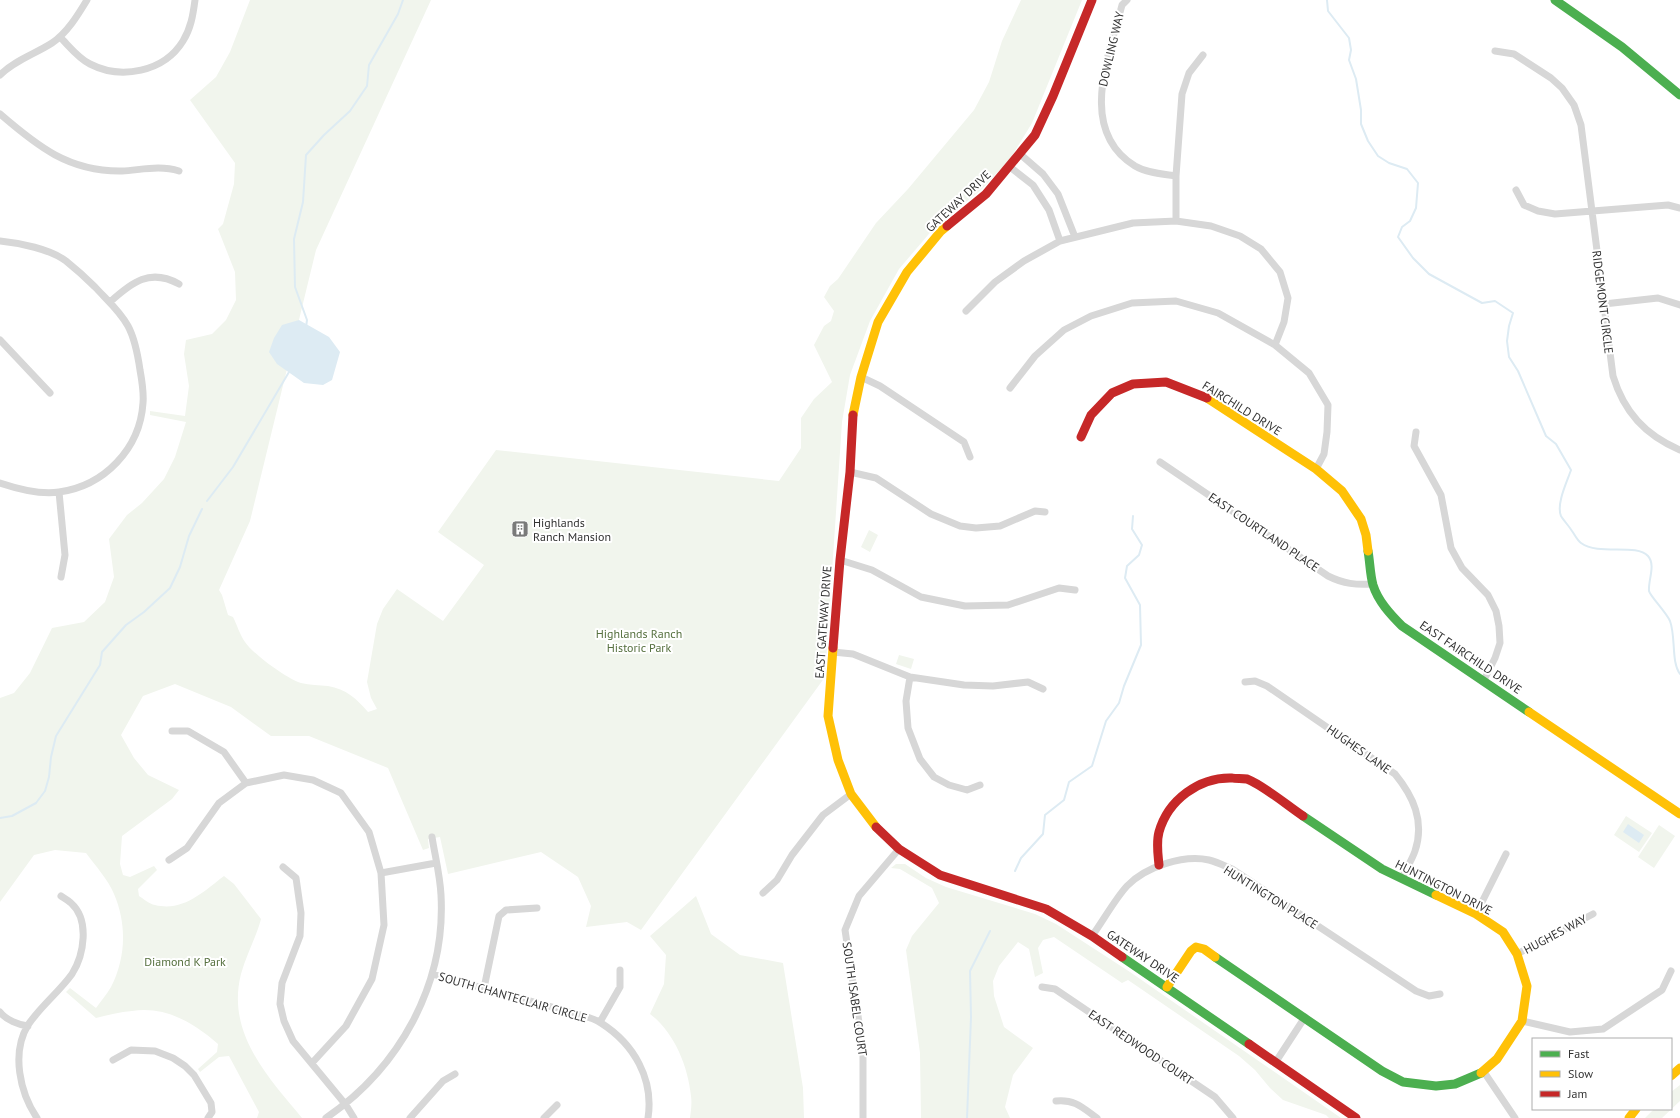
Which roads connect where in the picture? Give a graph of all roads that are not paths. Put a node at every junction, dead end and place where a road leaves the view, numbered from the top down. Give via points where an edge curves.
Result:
1 (87, 0) edge
2 (195, 0) edge
3 (1092, 0) edge
4 (1127, 0) edge
5 (1555, 0) edge
6 (60, 37) junction
7 (1495, 51) dead end
8 (1203, 55) dead end
9 (0, 75) edge
10 (1680, 95) edge
11 (0, 114) edge
12 (1020, 154) junction
13 (1010, 167) junction
14 (179, 171) dead end
15 (1176, 176) junction
16 (1516, 190) dead end
17 (1680, 208) edge
18 (1592, 212) junction
19 (1176, 221) junction
20 (1075, 237) junction
21 (0, 241) edge
22 (1060, 241) junction
23 (179, 284) dead end
24 (110, 302) junction
25 (1604, 304) junction
26 (1680, 305) edge
27 (966, 311) dead end
28 (0, 340) edge
29 (1275, 345) junction
30 (861, 377) junction
31 (1010, 388) dead end
32 (50, 393) dead end
33 (1416, 432) dead end
34 (1081, 438) dead end
35 (1680, 450) edge
36 (970, 457) dead end
37 (1160, 462) dead end
38 (1316, 468) junction
39 (850, 472) junction
40 (0, 483) edge
41 (59, 492) junction
42 (1045, 512) dead end
43 (840, 560) junction
44 (61, 577) dead end
45 (1374, 584) junction
46 (1075, 590) dead end
47 (833, 652) junction
48 (910, 677) junction
49 (1484, 680) junction
50 (1245, 682) dead end
51 (1043, 689) dead end
52 (172, 731) dead end
53 (246, 783) junction
54 (980, 785) dead end
55 (851, 794) junction
56 (1680, 814) edge
57 (432, 837) dead end
58 (899, 849) junction
59 (1506, 854) dead end
60 (169, 860) dead end
61 (436, 863) junction
62 (1159, 865) junction
63 (283, 867) dead end
64 (381, 873) junction
65 (1402, 878) junction
66 (763, 893) dead end
67 (61, 896) dead end
68 (537, 908) dead end
69 (1476, 914) junction
70 (1593, 914) dead end
71 (1092, 936) junction
72 (1517, 954) junction
73 (620, 970) dead end
74 (1671, 971) dead end
75 (432, 974) junction
76 (1042, 987) dead end
77 (1166, 987) junction
78 (484, 988) junction
79 (1440, 994) dead end
80 (0, 1012) edge
81 (1305, 1017) junction
82 (1522, 1021) junction
83 (600, 1022) junction
84 (28, 1026) junction
85 (113, 1060) dead end
86 (1275, 1063) junction
87 (312, 1064) junction
88 (1680, 1068) edge
89 (1484, 1072) junction
90 (456, 1074) dead end
91 (1672, 1075) edge
92 (1056, 1101) dead end
93 (346, 1105) junction
94 (557, 1105) dead end
95 (1635, 1110) edge
96 (37, 1118) edge
97 (208, 1118) edge
98 (326, 1118) edge
99 (354, 1118) edge
100 (410, 1118) edge
101 (544, 1118) edge
102 (648, 1118) edge
103 (863, 1118) edge
104 (1098, 1118) edge
105 (1233, 1118) edge
106 (1356, 1118) edge
107 (1515, 1118) edge
108 (1629, 1118) edge

1 - 6 street
2 - 6 street via 191,25 183,42 162,62 144,69 115,72 90,64
3 - 12 street, GATEWAY DRIVE via 1035,135
4 - 15 street, DOWLING WAY via 1122,5 1101,88 1103,122 1109,138 1122,156 1151,172
5 - 10 street via 1622,47
6 - 9 street via 18,60
7 - 18 street, RIDGEMONT CIRCLE via 1514,54 1551,78 1574,105 1581,125
8 - 15 street via 1189,74 1182,94
11 - 14 street via 40,147 72,162 111,170 166,167
12 - 13 street, GATEWAY DRIVE
12 - 20 street via 1043,174 1058,194
13 - 22 street via 1033,185 1049,210
13 - 30 street, GATEWAY DRIVE via 986,194 941,231 907,272 878,322
15 - 19 street
16 - 18 street via 1524,205 1538,211 1555,214
17 - 18 street via 1662,205
18 - 25 street, RIDGEMONT CIRCLE
19 - 20 street via 1133,223
19 - 29 street via 1211,226 1240,236 1261,248 1280,272 1288,298 1284,322
20 - 22 street
21 - 24 street via 26,246 65,260
22 - 27 street via 1024,261 995,282
23 - 24 street via 163,277 144,278
24 - 41 street via 124,318 133,338 142,381 143,402 140,420 129,448 110,470 88,484
25 - 26 street via 1658,298
25 - 35 street, RIDGEMONT CIRCLE via 1613,376 1620,396 1644,429 1655,438
28 - 32 street
29 - 31 street via 1218,313 1176,301 1132,303 1091,316 1064,330 1035,356
29 - 38 street via 1309,373 1328,405 1324,454
30 - 36 street via 880,386 964,442
30 - 39 street, EAST GATEWAY DRIVE via 853,416
33 - 49 street via 1414,446 1442,495 1451,548 1462,568 1488,595 1496,611 1500,643
34 - 38 street, FAIRCHILD DRIVE via 1091,415 1112,393 1133,384 1166,382 1203,395
37 - 45 street, EAST COURTLAND PLACE via 1328,576 1352,585
38 - 45 street, EAST FAIRCHILD DRIVE via 1342,490 1361,519
39 - 42 street via 876,478 931,514 960,526 1000,526 1035,511
39 - 43 street, EAST GATEWAY DRIVE
40 - 41 street via 24,490
41 - 44 street via 65,555
43 - 46 street via 872,570 921,597 965,606 1008,605 1058,588
43 - 47 street, EAST GATEWAY DRIVE
45 - 49 street, EAST FAIRCHILD DRIVE via 1384,606 1402,626
47 - 48 street via 852,654
47 - 55 street, EAST GATEWAY DRIVE via 828,716 838,760
48 - 51 street via 964,685 993,686 1028,682
48 - 54 street via 906,702 908,728 920,759 934,777 949,785 967,790
49 - 56 street, EAST FAIRCHILD DRIVE
50 - 65 street, HUGHES LANE via 1255,681 1267,686 1395,774 1416,806 1419,826 1416,850
52 - 53 street via 188,731 224,752
53 - 60 street via 219,803 188,848
53 - 64 street via 284,775 313,780 341,793 369,832
55 - 58 street, EAST GATEWAY DRIVE via 874,825
55 - 66 street via 823,815 792,855 777,880
57 - 61 street
58 - 71 street, GATEWAY DRIVE via 940,875 1046,909
58 - 103 street, SOUTH ISABEL COURT via 859,896 846,930 863,1049
59 - 69 street
61 - 64 street
61 - 75 street via 441,896 440,925
62 - 65 street, HUNTINGTON DRIVE via 1159,832 1170,810 1184,795 1203,782 1222,778 1246,780 1260,786 1382,869
62 - 71 street, HUNTINGTON PLACE via 1128,886
62 - 79 street, HUNTINGTON PLACE via 1189,859 1209,860 1232,869 1416,991 1429,996
63 - 87 street via 296,878 302,914 300,936 282,983 280,1004 293,1041
64 - 87 street via 384,925 372,979 346,1026
65 - 69 street, HUNTINGTON DRIVE
67 - 84 street via 72,903 79,913 84,930 82,952 72,973
68 - 78 street via 506,910 499,916
69 - 72 street, HUNTINGTON DRIVE via 1503,932
70 - 72 street, HUGHES WAY
71 - 77 street, GATEWAY DRIVE
72 - 82 street, HUNTINGTON DRIVE via 1527,986
73 - 83 street via 620,988
74 - 82 street via 1662,990 1603,1028 1570,1032
75 - 78 street, SOUTH CHANTECLAIR CIRCLE
75 - 93 street via 419,1010 398,1047 375,1076
76 - 105 street, EAST REDWOOD COURT via 1055,990 1215,1097
77 - 81 street, HUNTINGTON DRIVE via 1190,951 1196,947 1204,948
77 - 86 street, GATEWAY DRIVE
78 - 83 street, SOUTH CHANTECLAIR CIRCLE
80 - 84 street via 21,1026
81 - 86 street
81 - 89 street, HUNTINGTON DRIVE via 1382,1071 1403,1082 1436,1086 1455,1084
82 - 89 street, HUNTINGTON DRIVE via 1497,1058
83 - 102 street, SOUTH CHANTECLAIR CIRCLE via 629,1046 639,1062 648,1088
84 - 96 street via 19,1056 20,1079 25,1096
85 - 97 street via 131,1050 156,1051 185,1066 194,1075 211,1103 212,1112
86 - 106 street, GATEWAY DRIVE
87 - 93 street
88 - 91 street
89 - 107 street
90 - 100 street via 443,1081
92 - 104 street via 1075,1102
93 - 98 street
93 - 99 street
94 - 101 street
95 - 108 street

